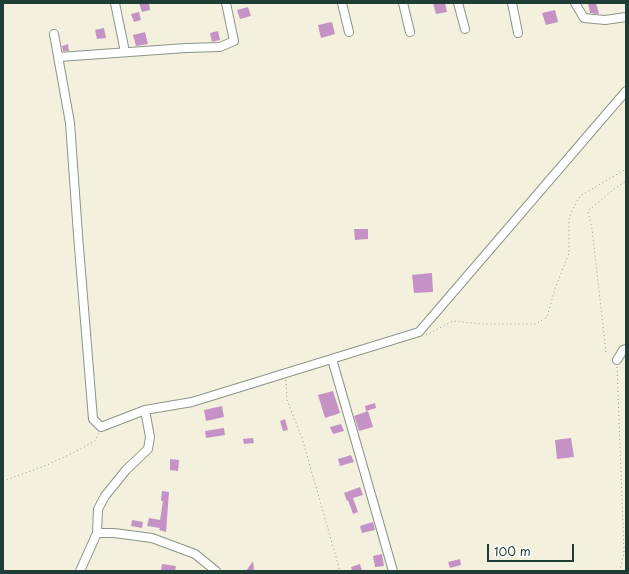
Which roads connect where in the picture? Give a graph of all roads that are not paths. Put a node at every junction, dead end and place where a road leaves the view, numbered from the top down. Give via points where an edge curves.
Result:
1 (115, 3) edge
2 (226, 3) edge
3 (342, 3) edge
4 (403, 3) edge
5 (458, 3) edge
6 (512, 3) edge
7 (575, 3) edge
8 (626, 17) edge
9 (466, 29) dead end
10 (349, 32) dead end
11 (410, 32) dead end
12 (518, 33) dead end
13 (54, 34) dead end
14 (125, 52) junction
15 (59, 57) junction
16 (626, 91) edge
17 (626, 349) edge
18 (332, 359) junction
19 (617, 360) road end
20 (145, 410) junction
21 (97, 533) junction
22 (80, 571) edge
23 (216, 571) edge
24 (393, 571) edge

1 - 14 street
2 - 14 street via 234,41 220,47
3 - 10 street
4 - 11 street
5 - 9 street
6 - 12 street
7 - 8 street via 584,18 605,20
13 - 15 street
14 - 15 street
15 - 20 street via 70,123 93,419 101,427
16 - 18 street via 419,332
17 - 19 street
18 - 20 street via 192,402
18 - 24 street
20 - 21 street via 150,437 148,449 126,470 105,496 98,509
21 - 22 street
21 - 23 street via 152,538 195,554

